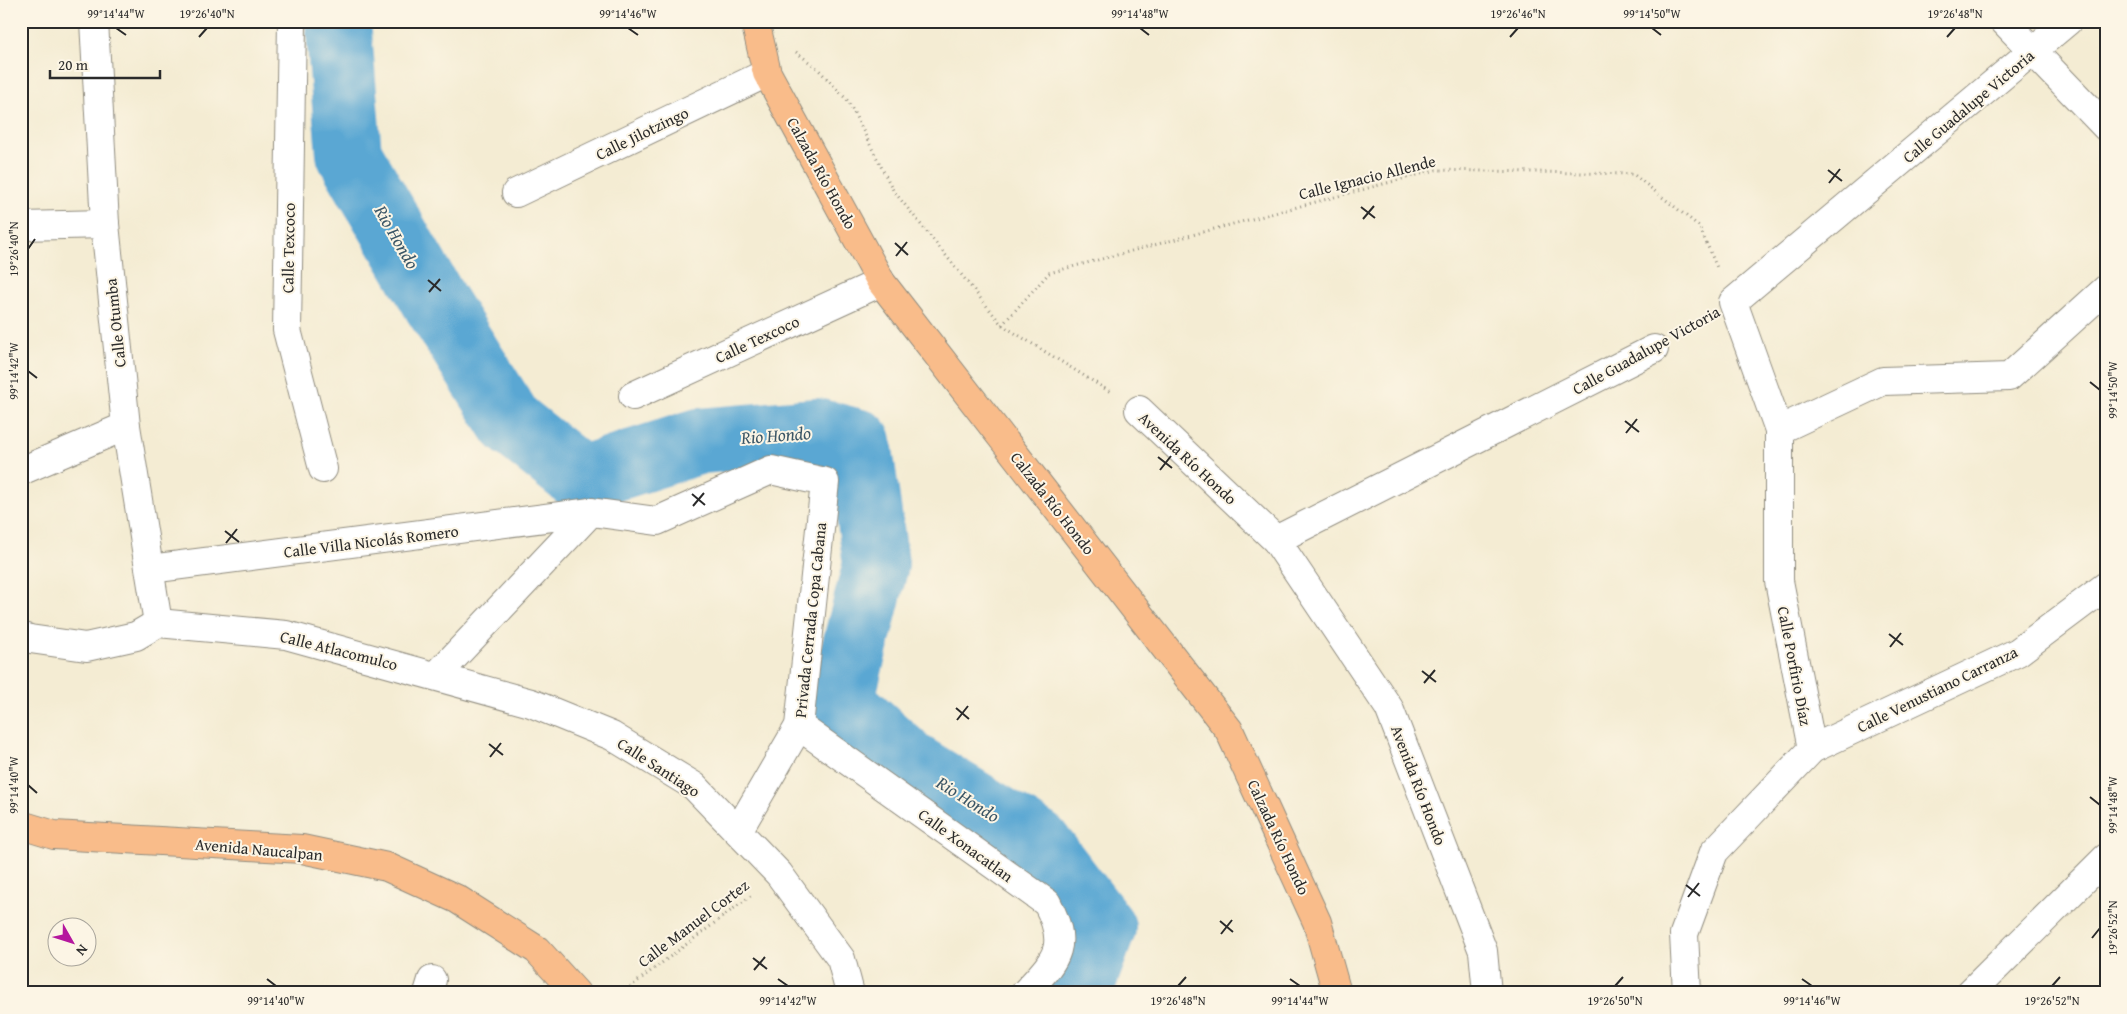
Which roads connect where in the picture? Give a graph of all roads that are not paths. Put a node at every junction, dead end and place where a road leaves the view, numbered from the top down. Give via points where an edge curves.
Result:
1 (94, 21) edge
2 (292, 21) edge
3 (754, 21) edge
4 (2004, 21) edge
5 (2068, 21) edge
6 (2034, 51) junction
7 (768, 73) junction
8 (2106, 127) edge
9 (516, 193) dead end
10 (105, 224) junction
11 (21, 226) edge
12 (881, 282) junction
13 (2106, 289) edge
14 (1733, 302) joint
15 (1654, 349) road end
16 (633, 396) dead end
17 (1139, 410) road end
18 (126, 426) junction
19 (1779, 430) junction
20 (323, 469) dead end
21 (21, 470) edge
22 (591, 512) junction
23 (1276, 540) junction
24 (150, 569) junction
25 (2106, 586) edge
26 (158, 623) junction
27 (21, 636) edge
28 (436, 676) junction
29 (799, 726) junction
30 (1812, 749) junction
31 (21, 825) edge
32 (738, 831) junction
33 (2106, 858) edge
34 (1978, 990) edge
35 (576, 993) edge
36 (850, 993) edge
37 (1025, 993) edge
38 (1337, 993) edge
39 (1487, 993) edge
40 (1687, 993) edge

1 - 10 street, Calle Otumba
2 - 20 street, Calle Texcoco via 287,330
3 - 7 main road, Calzada Río Hondo
4 - 6 street
5 - 6 street, Calle Guadalupe Victoria
6 - 8 street
6 - 14 street, Calle Guadalupe Victoria
7 - 9 street, Calle Jilotzingo
7 - 12 main road, Calzada Río Hondo
10 - 11 street
10 - 18 street, Calle Otumba
12 - 16 street, Calle Texcoco
12 - 38 main road, Calzada Río Hondo via 1229,730 1317,922
13 - 19 street via 2009,378 1883,381
14 - 19 street, Calle Porfirio Díaz
15 - 23 street, Calle Guadalupe Victoria
17 - 23 street, Avenida Río Hondo
18 - 21 street
18 - 24 street, Calle Otumba
19 - 30 street, Calle Porfirio Díaz via 1779,581
22 - 24 street, Calle Villa Nicolás Romero
22 - 28 street
22 - 29 street, Privada Cerrada Copa Cabana via 657,521 772,470 825,482
23 - 39 street, Avenida Río Hondo via 1389,708 1483,951
24 - 26 street, Calle Otumba
25 - 30 street, Calle Venustiano Carranza via 2018,652
26 - 27 street via 136,636 86,647
26 - 28 street, Calle Atlacomulco via 286,635
28 - 32 street, Calle Santiago via 531,703 612,736 694,786
29 - 32 street, Privada Cerrada Copa Cabana
29 - 37 street, Calle Xonacatlan via 1047,903 1057,923 1060,942 1048,968
30 - 40 street via 1714,852 1684,934
31 - 35 main road, Avenida Naucalpan via 54,835 302,849 387,866 457,899 537,950
32 - 36 street, Calle Santiago via 779,874 841,959
33 - 34 street

